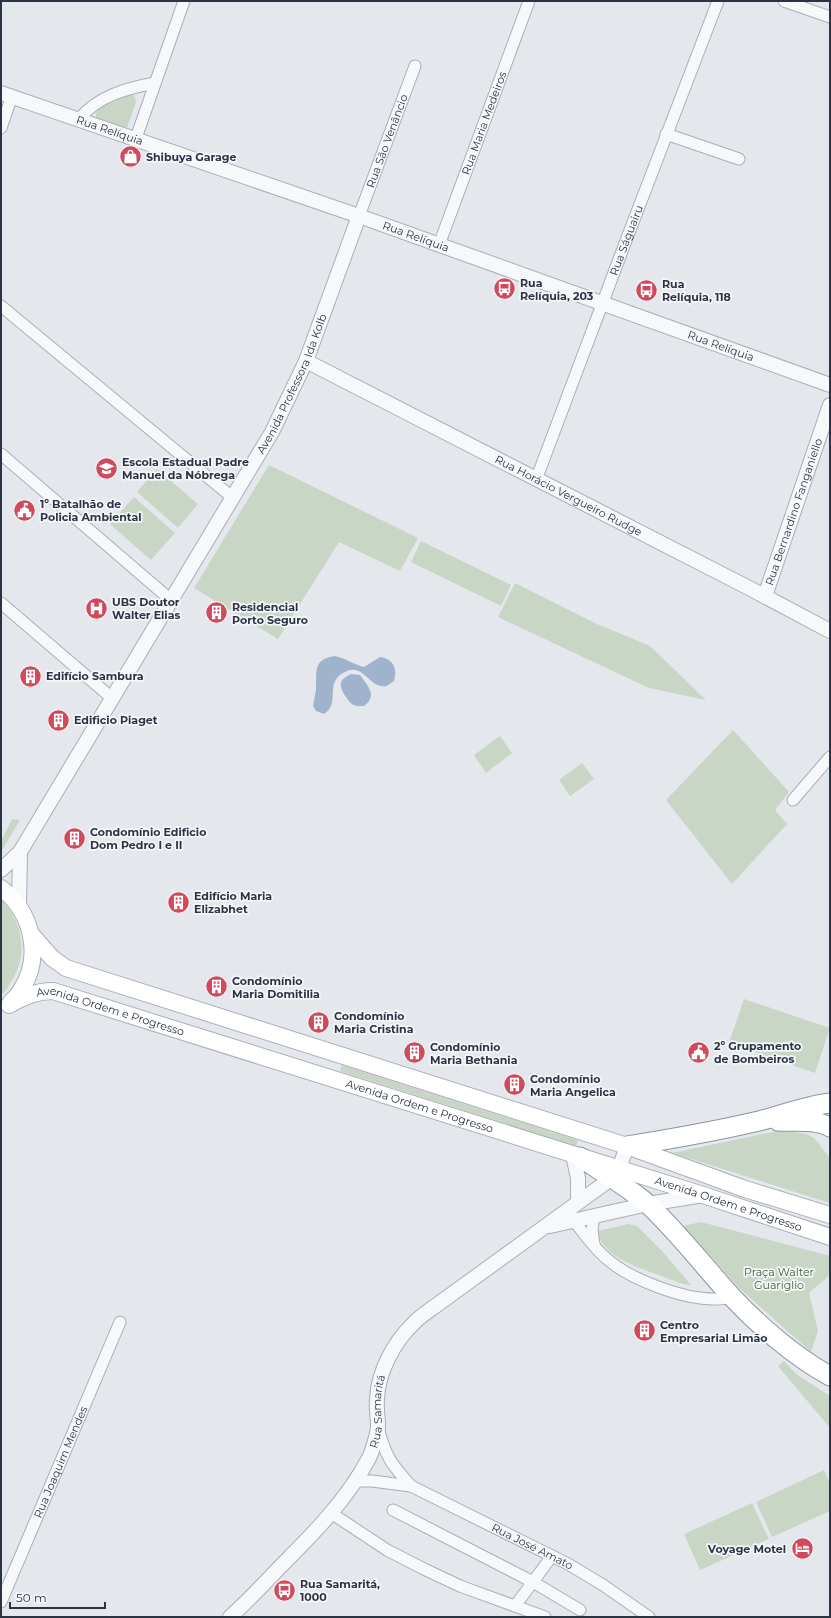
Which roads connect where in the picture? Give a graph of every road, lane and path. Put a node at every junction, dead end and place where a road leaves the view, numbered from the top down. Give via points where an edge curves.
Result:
1 (184, 1) edge
2 (529, 1) edge
3 (718, 1) edge
4 (784, 1) edge
5 (830, 17) edge
6 (415, 66) dead end
7 (155, 83) junction
8 (6, 94) edge
9 (79, 119) junction
10 (1, 128) edge
11 (666, 134) junction
12 (136, 138) junction
13 (739, 160) dead end
14 (359, 216) junction
15 (438, 245) junction
16 (602, 303) junction
17 (1, 306) edge
18 (306, 361) junction
19 (830, 385) edge
20 (830, 405) edge
21 (1, 454) edge
22 (536, 480) junction
23 (233, 498) junction
24 (765, 596) junction
25 (172, 601) junction
26 (1, 603) edge
27 (830, 631) edge
28 (113, 699) junction
29 (830, 757) edge
30 (793, 800) dead end
31 (20, 852) junction
32 (1, 870) edge
33 (1, 888) edge
34 (19, 906) junction
35 (31, 934) junction
36 (5, 1008) edge
37 (830, 1103) edge
38 (760, 1121) junction
39 (830, 1127) edge
40 (627, 1146) junction
41 (577, 1156) junction
42 (615, 1173) junction
43 (703, 1195) junction
44 (578, 1202) junction
45 (648, 1204) junction
46 (830, 1215) edge
47 (594, 1216) junction
48 (574, 1221) junction
49 (544, 1227) junction
50 (830, 1237) edge
51 (594, 1245) junction
52 (732, 1297) junction
53 (120, 1322) dead end
54 (830, 1376) edge
55 (378, 1426) junction
56 (355, 1481) junction
57 (411, 1486) junction
58 (393, 1510) dead end
59 (331, 1513) junction
60 (552, 1556) junction
61 (533, 1582) junction
62 (1, 1602) edge
63 (515, 1606) junction
64 (580, 1610) dead end
65 (230, 1617) edge
66 (545, 1617) edge
67 (649, 1617) edge

1 - 7 street
2 - 15 street, Rua Maria Medeiros
3 - 11 street, Rua Ságuairu
4 - 5 street
6 - 14 street, Rua São Venâncio
7 - 9 street via 112,94 91,106
7 - 12 street
8 - 9 street, Rua Relíquia
8 - 10 street
9 - 12 street, Rua Relíquia
11 - 13 street
11 - 16 street, Rua Ságuairu
12 - 14 street, Rua Relíquia
14 - 15 street, Rua Relíquia
14 - 18 street, Avenida Professora Ida Kolb
15 - 16 street, Rua Relíquia
16 - 19 street, Rua Relíquia
16 - 22 street, Rua Ságuairu
17 - 23 street
18 - 22 street, Rua Horácio Vergueiro Rudge
18 - 23 street, Avenida Professora Ida Kolb via 272,432
20 - 24 street, Rua Bernardino Fanganiello
21 - 25 street
22 - 24 street, Rua Horácio Vergueiro Rudge
23 - 25 street, Avenida Professora Ida Kolb
24 - 27 street, Rua Horácio Vergueiro Rudge
25 - 28 street, Avenida Professora Ida Kolb
26 - 28 street
28 - 31 street, Avenida Professora Ida Kolb
29 - 30 street
31 - 32 street, Avenida Professora Ida Kolb
31 - 34 street
33 - 34 main road
34 - 35 main road
35 - 36 main road via 33,953 29,972 21,990
35 - 40 main road, Avenida Ordem e Progresso via 52,958 66,968
36 - 41 main road, Avenida Ordem e Progresso via 28,995 53,991
37 - 38 highway via 812,1105
38 - 39 highway via 802,1121 823,1123
38 - 40 highway
40 - 42 street
40 - 46 main road, Avenida Ordem e Progresso via 745,1189
41 - 42 highway
41 - 44 street
42 - 43 main road, Avenida Ordem e Progresso
42 - 44 street, Rua Samaritá
42 - 45 highway
43 - 45 street, Rua Samaritá
43 - 50 main road, Avenida Ordem e Progresso
44 - 49 street, Rua Samaritá
45 - 47 street, Rua Samaritá
45 - 52 highway
47 - 48 street, Rua Samaritá
47 - 51 street
48 - 49 street, Rua Samaritá
48 - 51 street
49 - 55 street, Rua Samaritá via 434,1307 402,1336 379,1380 376,1416
51 - 52 street via 618,1268 649,1283 693,1297 719,1300
52 - 54 highway via 780,1340
53 - 62 street, Rua Joaquim Mendes
55 - 56 street, Rua Samaritá via 370,1457
55 - 57 street, Rua José Amato via 386,1455 393,1467
56 - 57 street, Rua José Amato
56 - 59 street, Rua Samaritá
57 - 60 street, Rua José Amato
58 - 61 street
59 - 63 street via 387,1550 460,1586
59 - 65 street, Rua Samaritá
60 - 61 street
60 - 67 street, Rua José Amato via 603,1585
61 - 63 street
61 - 64 street
63 - 66 street

